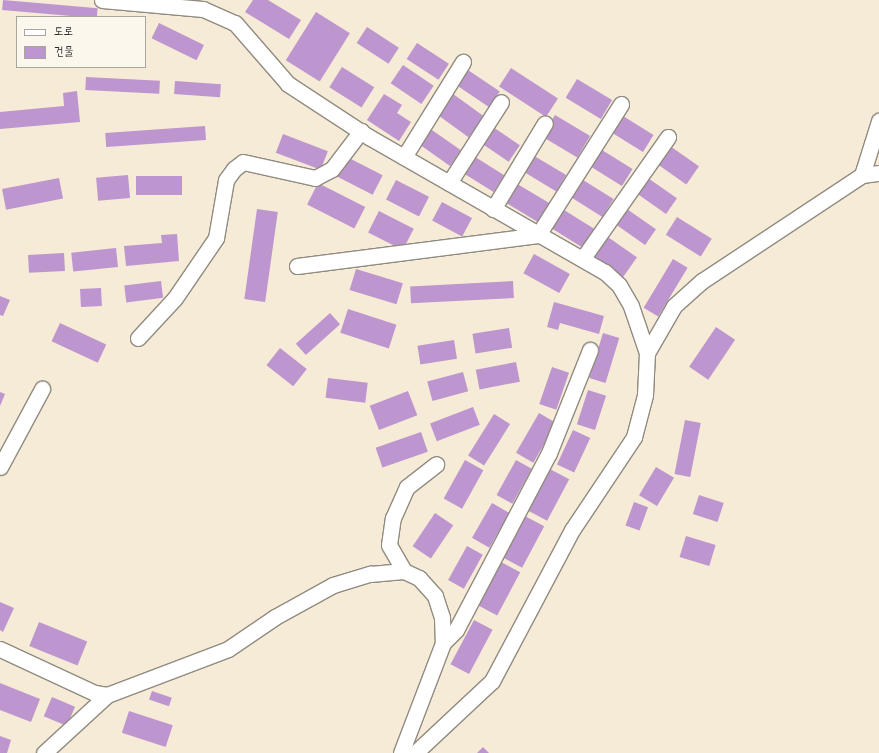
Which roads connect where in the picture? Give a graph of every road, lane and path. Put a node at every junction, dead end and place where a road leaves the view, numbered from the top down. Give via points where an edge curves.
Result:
1 (102, 0) edge
2 (463, 62) dead end
3 (501, 102) dead end
4 (621, 104) dead end
5 (879, 121) edge
6 (545, 123) dead end
7 (361, 131) junction
8 (668, 137) dead end
9 (404, 157) junction
10 (879, 173) edge
11 (862, 175) junction
12 (449, 183) junction
13 (493, 209) junction
14 (538, 235) junction
15 (584, 258) junction
16 (297, 266) dead end
17 (138, 338) dead end
18 (590, 350) dead end
19 (647, 352) junction
20 (42, 389) dead end
21 (436, 464) dead end
22 (0, 467) edge
23 (404, 571) junction
24 (443, 643) junction
25 (0, 650) edge
26 (107, 695) junction
27 (44, 753) edge
28 (401, 753) edge
29 (415, 753) edge

1 - 7 street via 220,14 235,22 288,84
2 - 9 street
3 - 12 street
4 - 14 street
5 - 11 street
6 - 13 street
7 - 9 street
7 - 17 street via 332,169 315,178 243,162 234,169 226,180 216,238 175,298
8 - 15 street
9 - 12 street
10 - 11 street
11 - 19 street via 702,281 674,306
12 - 13 street
13 - 14 street
14 - 15 street
14 - 16 street
15 - 19 street via 619,285 631,306
18 - 24 street via 549,453 456,630
19 - 29 street via 645,395 634,437 572,530 492,681
20 - 22 street
21 - 23 street via 407,487 393,518 389,545
23 - 24 street via 419,578 435,596 442,617
23 - 26 street via 370,574 333,586 275,617 228,649
24 - 28 street
25 - 26 street
26 - 27 street

